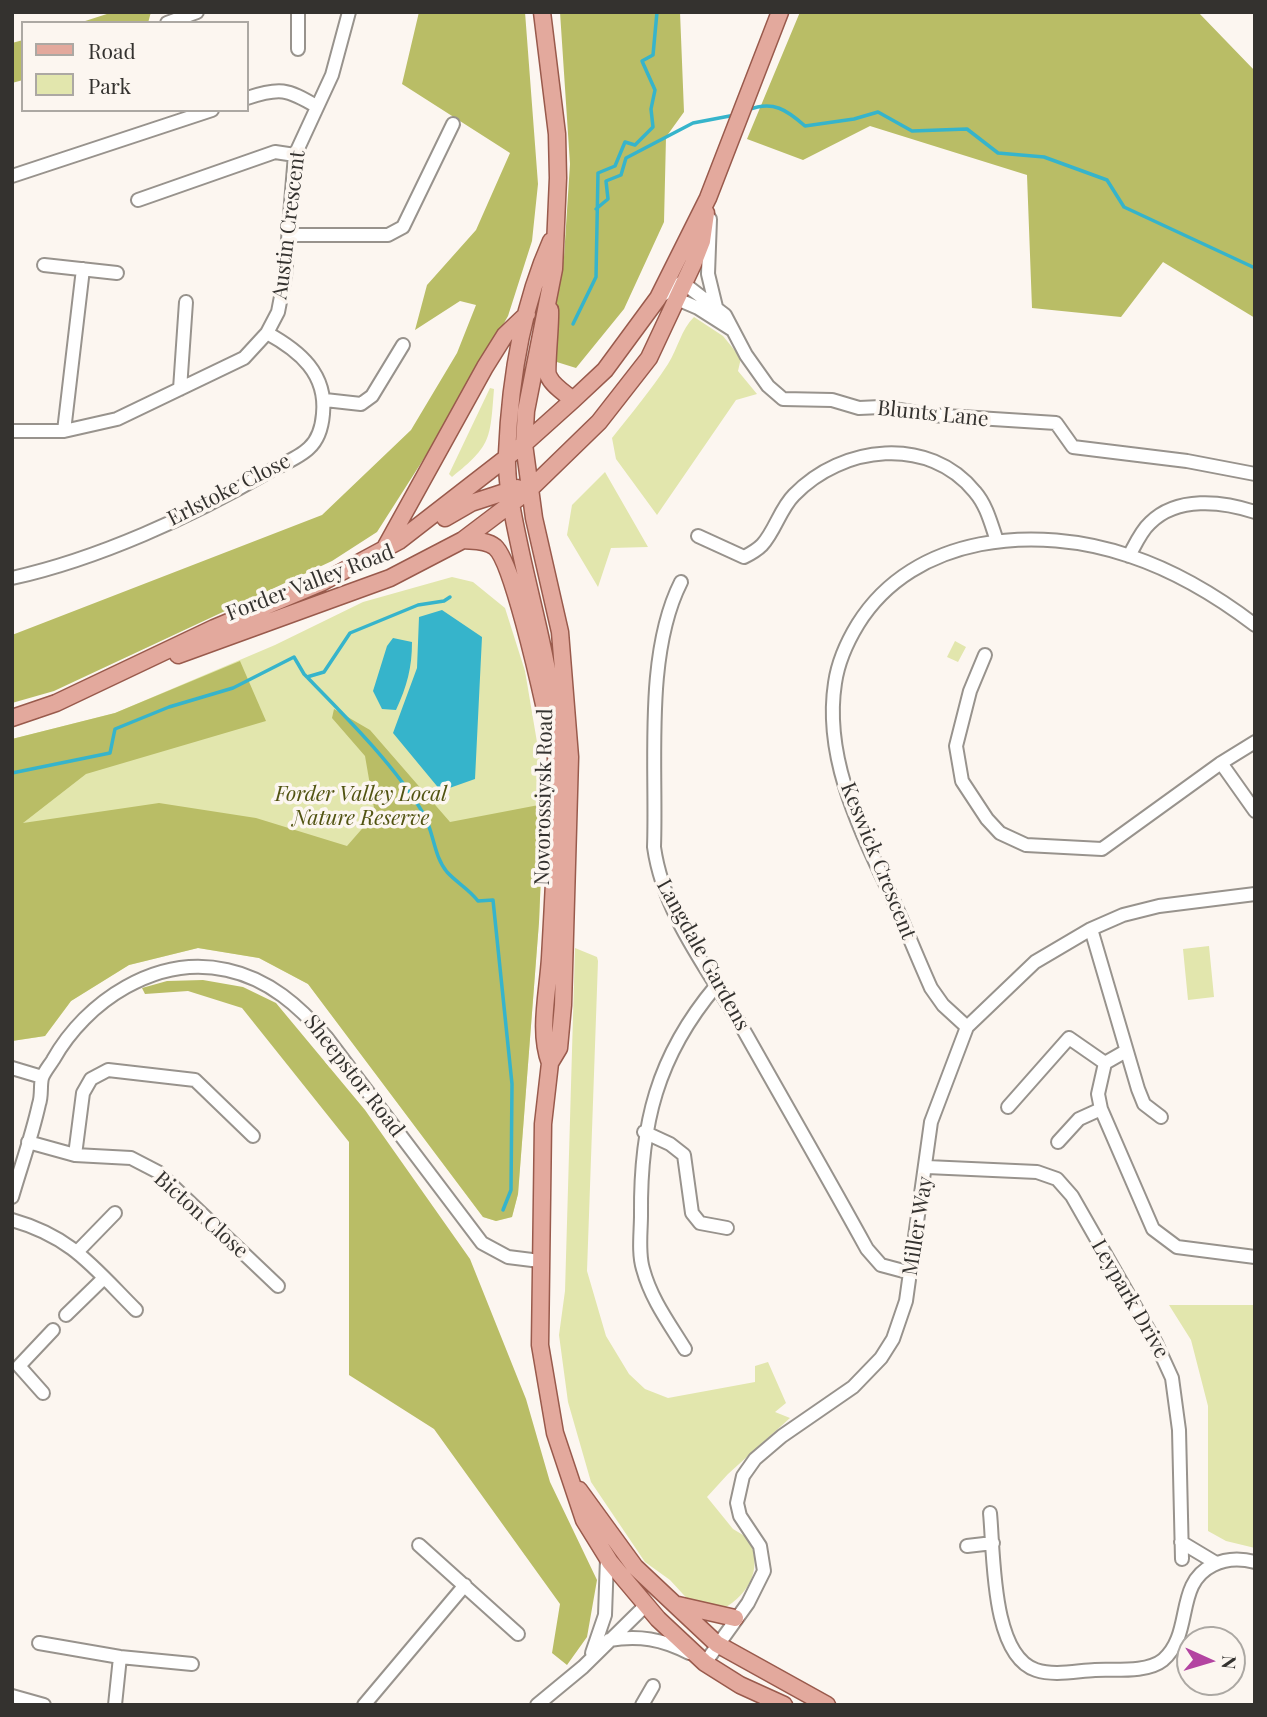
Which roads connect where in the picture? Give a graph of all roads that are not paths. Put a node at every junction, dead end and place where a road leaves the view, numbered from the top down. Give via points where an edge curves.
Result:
1 (197, 12) edge
2 (298, 12) edge
3 (349, 12) edge
4 (542, 12) edge
5 (780, 12) edge
6 (172, 21) edge
7 (298, 49) dead end
8 (248, 98) edge
9 (316, 106) junction
10 (206, 112) edge
11 (453, 124) dead end
12 (295, 155) junction
13 (12, 176) edge
14 (708, 198) junction
15 (138, 200) dead end
16 (555, 234) junction
17 (290, 235) junction
18 (44, 265) dead end
19 (83, 269) junction
20 (117, 273) dead end
21 (684, 284) junction
22 (658, 298) junction
23 (677, 299) junction
24 (186, 302) dead end
25 (549, 304) junction
26 (716, 307) junction
27 (527, 314) junction
28 (734, 331) junction
29 (267, 333) junction
30 (403, 345) dead end
31 (180, 390) junction
32 (325, 400) junction
33 (573, 400) junction
34 (12, 431) edge
35 (64, 431) junction
36 (524, 444) junction
37 (507, 457) junction
38 (1255, 474) edge
39 (530, 490) junction
40 (510, 496) junction
41 (1255, 512) edge
42 (698, 536) dead end
43 (463, 540) junction
44 (997, 541) junction
45 (393, 544) junction
46 (1129, 556) junction
47 (12, 578) edge
48 (681, 582) dead end
49 (1255, 625) edge
50 (985, 655) dead end
51 (90, 688) junction
52 (12, 718) edge
53 (555, 735) junction
54 (1255, 742) edge
55 (1221, 763) junction
56 (1255, 811) edge
57 (1255, 894) edge
58 (1091, 929) junction
59 (716, 986) junction
60 (967, 1027) junction
61 (1126, 1051) junction
62 (550, 1063) junction
63 (1105, 1063) junction
64 (12, 1068) edge
65 (42, 1077) junction
66 (1007, 1107) dead end
67 (1101, 1109) junction
68 (1161, 1117) dead end
69 (644, 1132) junction
70 (253, 1136) dead end
71 (28, 1142) junction
72 (1058, 1142) dead end
73 (75, 1155) junction
74 (927, 1167) junction
75 (12, 1197) edge
76 (115, 1213) dead end
77 (12, 1220) edge
78 (727, 1228) dead end
79 (78, 1251) junction
80 (1255, 1257) edge
81 (540, 1261) junction
82 (911, 1273) junction
83 (104, 1278) junction
84 (278, 1286) dead end
85 (136, 1310) dead end
86 (66, 1315) dead end
87 (53, 1331) dead end
88 (685, 1349) dead end
89 (14, 1367) edge
90 (43, 1393) dead end
91 (573, 1483) junction
92 (990, 1513) dead end
93 (1181, 1542) junction
94 (993, 1544) junction
95 (419, 1545) dead end
96 (967, 1546) dead end
97 (607, 1557) junction
98 (1182, 1559) dead end
99 (1255, 1562) edge
100 (1216, 1563) junction
101 (465, 1585) junction
102 (666, 1597) junction
103 (646, 1605) junction
104 (735, 1618) junction
105 (518, 1634) dead end
106 (609, 1640) junction
107 (39, 1643) dead end
108 (718, 1644) junction
109 (120, 1657) junction
110 (590, 1660) junction
111 (703, 1661) junction
112 (192, 1664) dead end
113 (653, 1686) dead end
114 (12, 1696) edge
115 (776, 1703) edge
116 (44, 1705) edge
117 (115, 1705) edge
118 (364, 1705) edge
119 (537, 1705) edge
120 (642, 1705) edge
121 (827, 1705) edge

1 - 6 street
2 - 7 street
3 - 9 street, Austin Crescent via 332,75
4 - 16 main road via 557,134
5 - 14 main road
8 - 9 street via 284,89
9 - 12 street, Austin Crescent
10 - 13 street
11 - 17 street via 397,232
12 - 15 street via 275,152
12 - 17 street, Austin Crescent
14 - 21 main road, Forder Valley Road via 702,241
14 - 22 main road, Forder Valley Road
14 - 26 street via 712,240 708,274
16 - 25 main road
16 - 27 main road
17 - 29 street, Austin Crescent via 278,312
18 - 19 street
19 - 20 street
19 - 35 street
21 - 22 street
21 - 23 main road, Forder Valley Road
21 - 26 street, Blunts Lane
22 - 33 main road, Forder Valley Road via 605,370
23 - 28 street
23 - 39 main road, Forder Valley Road via 649,358 610,407
24 - 31 street
25 - 33 main road via 552,331 547,372
25 - 36 main road via 526,408
26 - 28 street, Blunts Lane
27 - 37 main road via 510,395
27 - 45 main road via 505,335 485,366
28 - 38 street, Blunts Lane via 768,386 783,399 832,400 859,408 930,415 1044,421 1056,423 1073,447
29 - 31 street, Austin Crescent via 244,358
29 - 32 street via 312,367
30 - 32 street via 372,396 361,404
31 - 35 street, Austin Crescent via 117,419
32 - 47 street, Erlstoke Close via 321,429 310,448 223,498 141,534
33 - 36 main road, Forder Valley Road
34 - 35 street, Austin Crescent
36 - 37 main road, Forder Valley Road
36 - 39 main road, Novorossiysk Road
37 - 40 main road, Novorossiysk Road
37 - 45 main road, Forder Valley Road
39 - 40 main road, Forder Valley Road
39 - 62 main road, Novorossiysk Road via 560,632 570,757 562,1005 559,1048
40 - 43 main road, Forder Valley Road
40 - 45 main road via 471,503 416,537
40 - 53 main road, Novorossiysk Road via 549,674
41 - 46 street via 1192,503 1167,509 1148,524
42 - 44 street via 744,557 762,545 792,496 814,477 865,456 902,453 933,459 964,480 987,510
43 - 51 main road, Forder Valley Road via 378,582
43 - 53 main road via 488,542 497,548 514,592 547,722
44 - 46 street, Keswick Crescent via 1038,540
44 - 60 street, Keswick Crescent via 928,559 886,589 852,634 835,683 838,758 851,806 933,992
45 - 51 main road, Forder Valley Road via 321,583
46 - 49 street, Keswick Crescent via 1205,590
48 - 59 street, Langdale Gardens via 659,654 654,847 665,895
50 - 55 street via 956,746 962,781 993,826 1026,845 1102,849
51 - 52 main road, Forder Valley Road
53 - 62 main road, Novorossiysk Road via 545,1051
54 - 55 street
55 - 56 street
57 - 58 street, Miller Way via 1159,906
58 - 60 street, Miller Way via 1035,962
58 - 61 street
59 - 69 street via 665,1063
59 - 82 street, Langdale Gardens via 867,1249 881,1265
60 - 74 street, Miller Way via 931,1122
61 - 63 street
61 - 68 street via 1144,1104
62 - 81 main road, Novorossiysk Road via 543,1124
63 - 66 street via 1069,1038
63 - 67 street via 1098,1094
64 - 65 street
65 - 71 street, Sheepstor Road
65 - 81 street, Sheepstor Road via 79,1021 130,985 153,975 199,967 247,976 286,997 307,1016 482,1243 508,1257
67 - 72 street via 1079,1119
67 - 80 street via 1153,1229 1177,1247
69 - 78 street via 684,1155 692,1213 700,1223
69 - 88 street via 642,1266 655,1301
70 - 73 street via 195,1080 108,1070 91,1079 83,1093
71 - 73 street, Bicton Close
71 - 75 street, Sheepstor Road
73 - 84 street, Bicton Close via 131,1158 158,1172
74 - 82 street, Miller Way
74 - 93 street, Leypark Drive via 1037,1172 1057,1179 1072,1196 1172,1378 1179,1430
76 - 79 street
77 - 79 street via 55,1235
79 - 83 street
81 - 91 main road, Novorossiysk Road via 540,1345 555,1433
82 - 104 street, Miller Way via 900,1322 881,1358 853,1387 782,1436 743,1476 737,1503 760,1546 764,1572
83 - 85 street
83 - 86 street
87 - 89 street
89 - 90 street
91 - 97 main road, Novorossiysk Road via 584,1520
91 - 102 main road, Novorossiysk Road via 635,1567
92 - 94 street
93 - 98 street, Leypark Drive
93 - 100 street
94 - 96 street
94 - 100 street via 1005,1636 1024,1664 1047,1673 1160,1662 1179,1639 1190,1587 1202,1571
95 - 101 street
97 - 103 main road, Novorossiysk Road
97 - 110 street via 605,1615
99 - 100 street via 1229,1559
101 - 105 street
101 - 118 street
102 - 103 main road
102 - 104 main road
102 - 108 main road, Novorossiysk Road
103 - 106 street
103 - 111 main road, Novorossiysk Road
104 - 108 street, Miller Way
106 - 110 street
106 - 111 street via 661,1640
107 - 109 street
108 - 111 street, Miller Way
108 - 121 main road, Novorossiysk Road
109 - 112 street
109 - 117 street
110 - 119 street
111 - 115 main road, Novorossiysk Road
113 - 120 street
114 - 116 street

